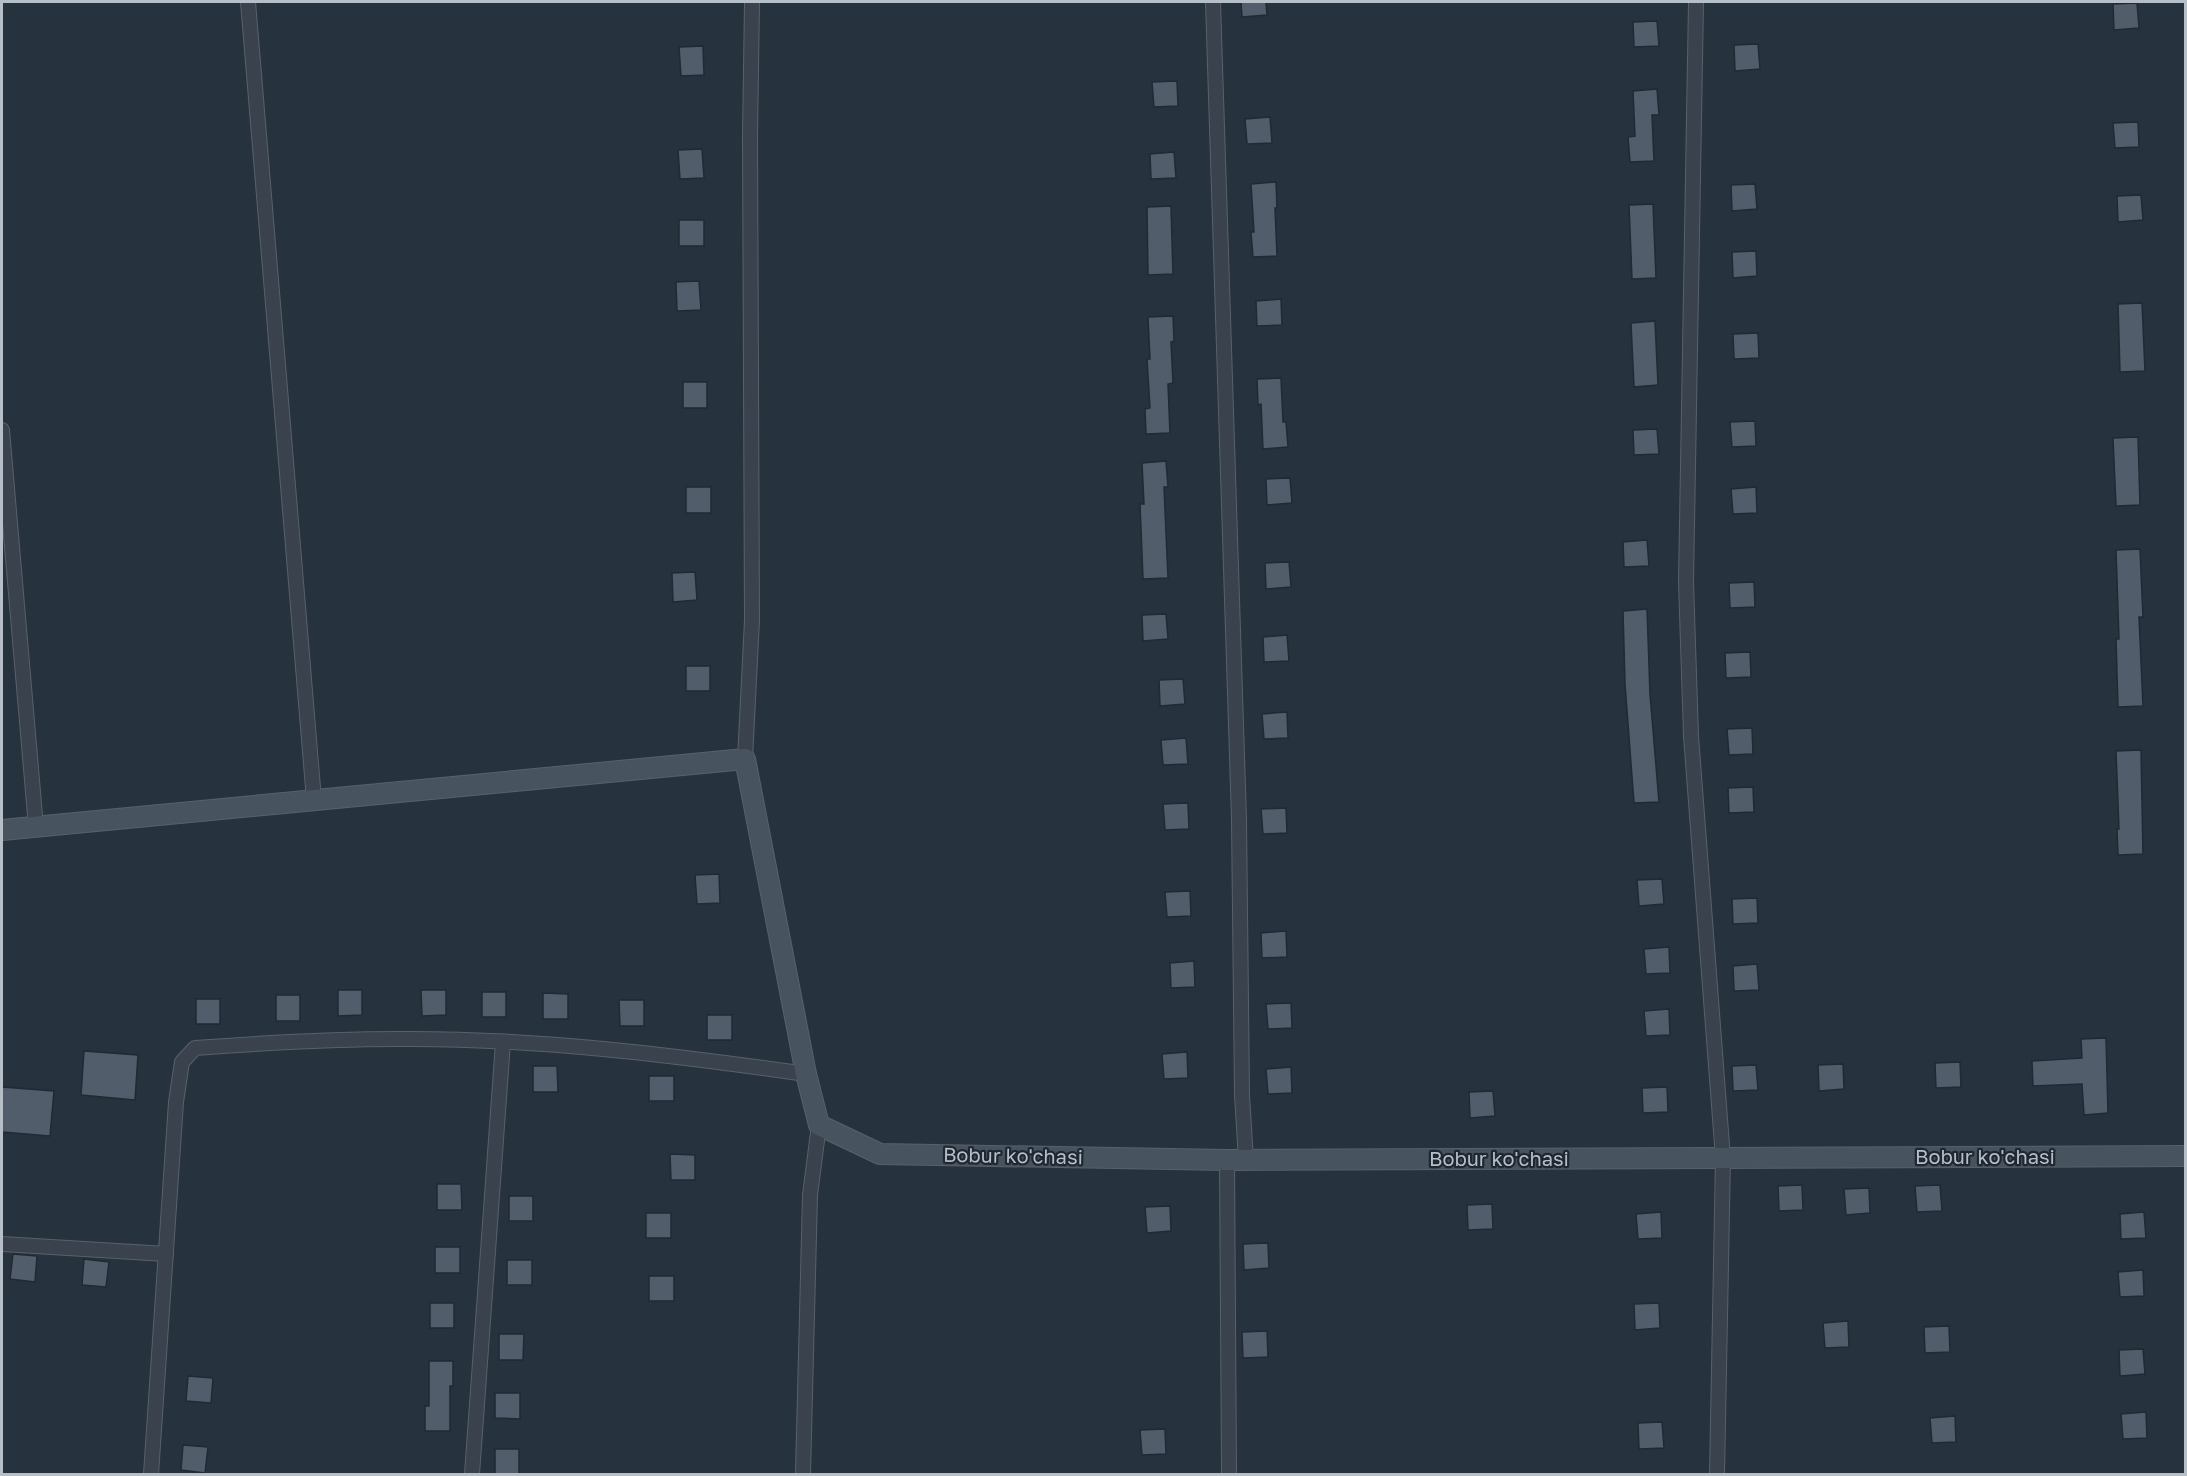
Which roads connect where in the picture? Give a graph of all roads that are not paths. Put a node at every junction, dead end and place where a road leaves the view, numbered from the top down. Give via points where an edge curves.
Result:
1 (248, 2) edge
2 (752, 2) edge
3 (1213, 2) edge
4 (1696, 2) edge
5 (2, 430) edge
6 (745, 759) junction
7 (315, 800) junction
8 (36, 827) junction
9 (2, 830) edge
10 (503, 1042) junction
11 (806, 1074) junction
12 (819, 1125) junction
13 (2186, 1156) edge
14 (1723, 1158) junction
15 (1236, 1160) junction
16 (2, 1244) edge
17 (166, 1254) junction
18 (151, 1474) edge
19 (472, 1474) edge
20 (803, 1474) edge
21 (1229, 1474) edge
22 (1717, 1474) edge

1 - 7 street
2 - 6 street via 752,620
3 - 15 street via 1239,819 1242,1095
4 - 14 street via 1686,582 1691,736
5 - 8 street
6 - 7 street
6 - 11 street
7 - 8 street
8 - 9 street
10 - 11 street via 637,1053
10 - 17 street via 400,1039 195,1047 182,1062 176,1102
10 - 19 street
11 - 12 street
12 - 15 street, Bobur ko'chasi via 880,1154
12 - 20 street via 810,1195
13 - 14 street, Bobur ko'chasi
14 - 15 street, Bobur ko'chasi
14 - 22 street
15 - 21 street
16 - 17 street
17 - 18 street

